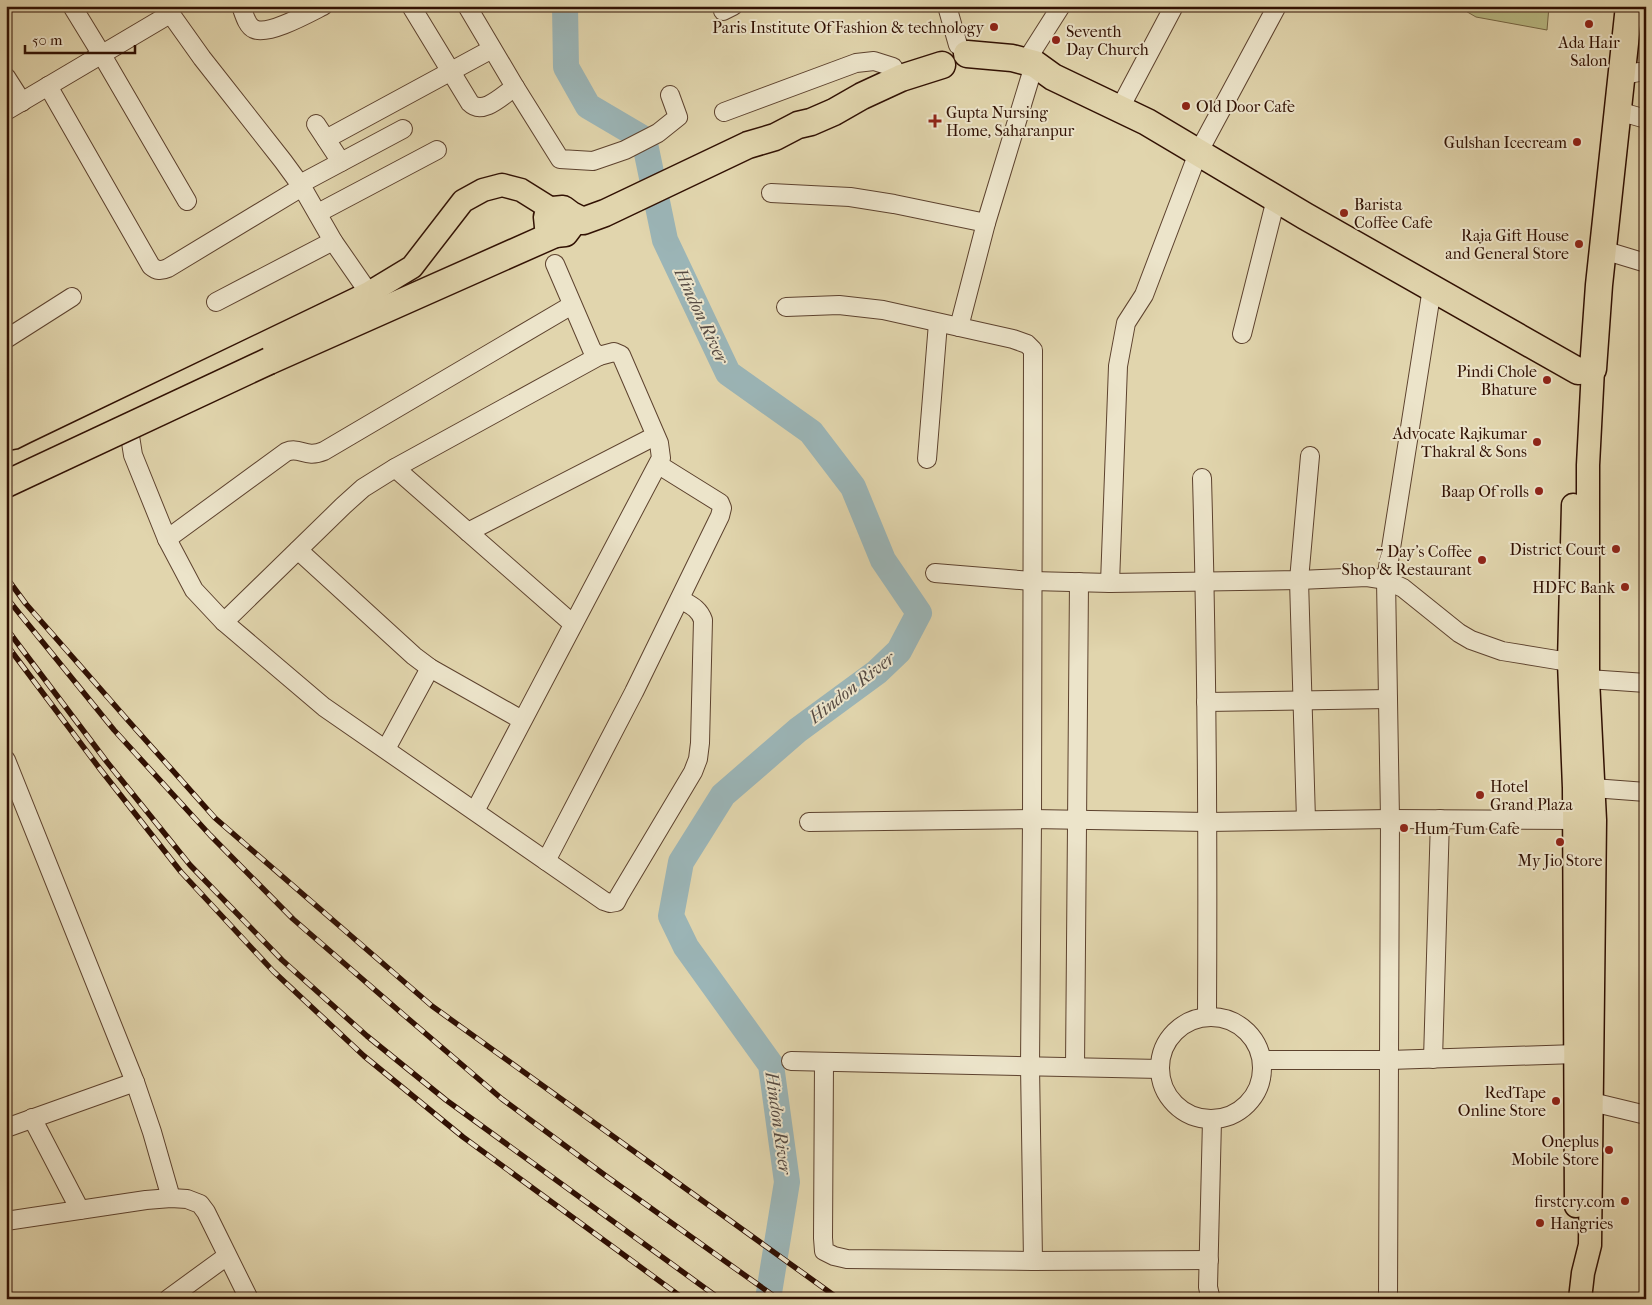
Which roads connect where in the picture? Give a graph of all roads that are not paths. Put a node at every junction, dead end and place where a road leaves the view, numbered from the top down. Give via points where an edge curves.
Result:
1 (72, 6) edge
2 (241, 6) edge
3 (323, 6) edge
4 (411, 6) edge
5 (468, 6) edge
6 (947, 6) edge
7 (1061, 6) edge
8 (1174, 6) edge
9 (1277, 6) edge
10 (1613, 6) edge
11 (1629, 6) edge
12 (168, 10) edge
13 (492, 49) junction
14 (102, 55) junction
15 (955, 57) junction
16 (893, 66) junction
17 (1036, 71) junction
18 (451, 72) junction
19 (1634, 73) edge
20 (6, 77) edge
21 (48, 86) junction
22 (515, 87) junction
23 (670, 95) dead end
24 (22, 102) junction
25 (1120, 108) junction
26 (6, 111) edge
27 (1618, 111) junction
28 (724, 112) dead end
29 (1646, 120) edge
30 (798, 125) junction
31 (403, 129) dead end
32 (437, 150) dead end
33 (1198, 153) junction
34 (341, 162) junction
35 (301, 186) junction
36 (772, 193) dead end
37 (1276, 199) junction
38 (187, 201) dead end
39 (318, 213) junction
40 (560, 220) junction
41 (986, 223) junction
42 (333, 241) junction
43 (1603, 250) junction
44 (1646, 263) edge
45 (556, 264) dead end
46 (1432, 288) junction
47 (369, 293) junction
48 (72, 298) dead end
49 (216, 302) dead end
50 (572, 304) junction
51 (786, 307) dead end
52 (938, 323) junction
53 (959, 327) junction
54 (8, 333) edge
55 (1242, 334) dead end
56 (599, 356) junction
57 (1585, 370) junction
58 (126, 411) junction
59 (656, 436) junction
60 (1310, 456) dead end
61 (926, 459) dead end
62 (6, 463) edge
63 (659, 465) junction
64 (395, 468) junction
65 (1202, 478) dead end
66 (6, 484) edge
67 (468, 532) junction
68 (167, 539) junction
69 (298, 550) junction
70 (935, 572) dead end
71 (1299, 580) junction
72 (1386, 580) junction
73 (1032, 581) junction
74 (1079, 582) junction
75 (1205, 582) junction
76 (1110, 583) junction
77 (680, 599) junction
78 (224, 622) junction
79 (573, 624) junction
80 (1570, 662) junction
81 (430, 668) junction
82 (1588, 679) junction
83 (1646, 683) edge
84 (1388, 699) junction
85 (1303, 700) junction
86 (1206, 702) junction
87 (522, 720) junction
88 (386, 749) junction
89 (6, 760) edge
90 (1593, 788) junction
91 (1646, 792) edge
92 (475, 811) junction
93 (1032, 819) junction
94 (1390, 819) junction
95 (1440, 819) junction
96 (1078, 820) junction
97 (1306, 820) junction
98 (1574, 820) junction
99 (809, 822) dead end
100 (1208, 822) junction
101 (546, 861) junction
102 (1207, 1018) junction
103 (1576, 1054) junction
104 (1433, 1059) junction
105 (1262, 1060) junction
106 (1390, 1060) junction
107 (791, 1061) dead end
108 (824, 1062) junction
109 (1030, 1066) junction
110 (1075, 1067) junction
111 (1160, 1069) junction
112 (135, 1082) junction
113 (1583, 1102) junction
114 (1646, 1115) edge
115 (32, 1118) junction
116 (1212, 1120) junction
117 (6, 1128) edge
118 (171, 1198) junction
119 (80, 1210) junction
120 (6, 1221) edge
121 (227, 1256) junction
122 (1209, 1260) junction
123 (1033, 1261) junction
124 (168, 1299) edge
125 (249, 1299) edge
126 (1212, 1299) edge
127 (1388, 1299) edge
128 (1580, 1299) edge

1 - 14 street
2 - 3 street via 248,23 261,32
4 - 18 street
5 - 13 street
6 - 15 street
7 - 17 street
8 - 25 street
9 - 33 street
10 - 57 highway
11 - 19 highway
12 - 14 street
12 - 35 street
13 - 18 street
13 - 22 street
14 - 21 street
14 - 38 street
15 - 16 highway
15 - 17 highway via 1012,58
15 - 30 highway
16 - 28 street via 874,61 856,64
16 - 30 highway via 821,106
17 - 25 highway
17 - 41 street
18 - 22 street via 474,107 485,107
18 - 34 street via 321,131
19 - 27 highway
20 - 24 street
21 - 24 street
21 - 35 street via 155,270 168,268
22 - 23 street via 560,159 593,161 625,150 658,133 678,117
24 - 26 street
25 - 33 highway
27 - 29 street
27 - 43 highway
30 - 40 highway via 748,145 605,213 583,220
31 - 34 street
32 - 39 street
33 - 37 highway
33 - 76 street via 1144,295 1126,323 1121,345
34 - 35 street
35 - 39 street
36 - 41 street via 850,197
37 - 46 highway
37 - 55 street
39 - 42 street
40 - 47 main road via 521,190 502,185 483,190 463,201 412,267
40 - 66 highway, bridge
41 - 53 street
42 - 47 street
42 - 49 street
43 - 44 street
43 - 57 highway
45 - 50 street
46 - 57 highway
46 - 72 street
47 - 58 main road
48 - 54 street
50 - 56 street via 592,350
50 - 68 street via 324,451 309,455 296,450 286,452
51 - 52 street via 839,305 883,310
52 - 53 street
52 - 61 street
53 - 73 street via 1013,339 1028,344 1033,350
56 - 59 street via 614,352 621,355
56 - 64 street
57 - 80 main road via 1574,466
57 - 82 main road
58 - 62 main road via 22,460
58 - 68 street via 133,455
59 - 63 street via 662,458
59 - 67 street
60 - 71 street
63 - 77 street via 720,503 722,508
63 - 79 street
64 - 67 street
64 - 69 street via 363,488
65 - 75 street
67 - 79 street
68 - 78 street via 194,590
69 - 78 street
69 - 81 street
70 - 73 street
71 - 72 street via 1367,577
71 - 75 street
71 - 85 street
72 - 80 street via 1403,588 1471,640 1502,651
72 - 84 street
73 - 74 street
73 - 93 street
74 - 76 street
74 - 96 street
75 - 76 street
75 - 86 street
77 - 101 street
77 - 101 street via 695,608 703,620 700,743 693,772 616,902 604,901
78 - 88 street via 324,707
79 - 87 street
80 - 98 main road
81 - 87 street
81 - 88 street
82 - 83 street
82 - 90 main road
84 - 85 street
84 - 94 street
85 - 86 street
85 - 97 street
86 - 100 street
87 - 92 street
88 - 92 street
89 - 112 street
90 - 91 street
90 - 113 main road via 1595,820
92 - 101 street
93 - 96 street
93 - 99 street
93 - 109 street
94 - 95 street
94 - 97 street
94 - 106 street
95 - 98 street
95 - 104 street
96 - 100 street
96 - 110 street
97 - 100 street
98 - 103 main road
100 - 102 street
102 - 105 street via 1236,1023 1248,1032
102 - 111 street via 1191,1021 1178,1029 1168,1040
103 - 104 street
103 - 113 main road
104 - 106 street
105 - 106 street
105 - 116 street via 1262,1077 1256,1094 1245,1108
106 - 127 street
107 - 108 street
108 - 109 street
108 - 123 street via 824,1250 847,1259
109 - 110 street
109 - 123 street
110 - 111 street
111 - 116 street via 1170,1099 1196,1117
112 - 115 street
112 - 118 street
113 - 114 street
113 - 128 main road via 1576,1245 1584,1273
115 - 117 street
115 - 119 street
116 - 122 street
118 - 119 street
118 - 121 street via 200,1204
119 - 120 street
121 - 124 street
121 - 125 street
122 - 123 street
122 - 126 street via 1208,1287

